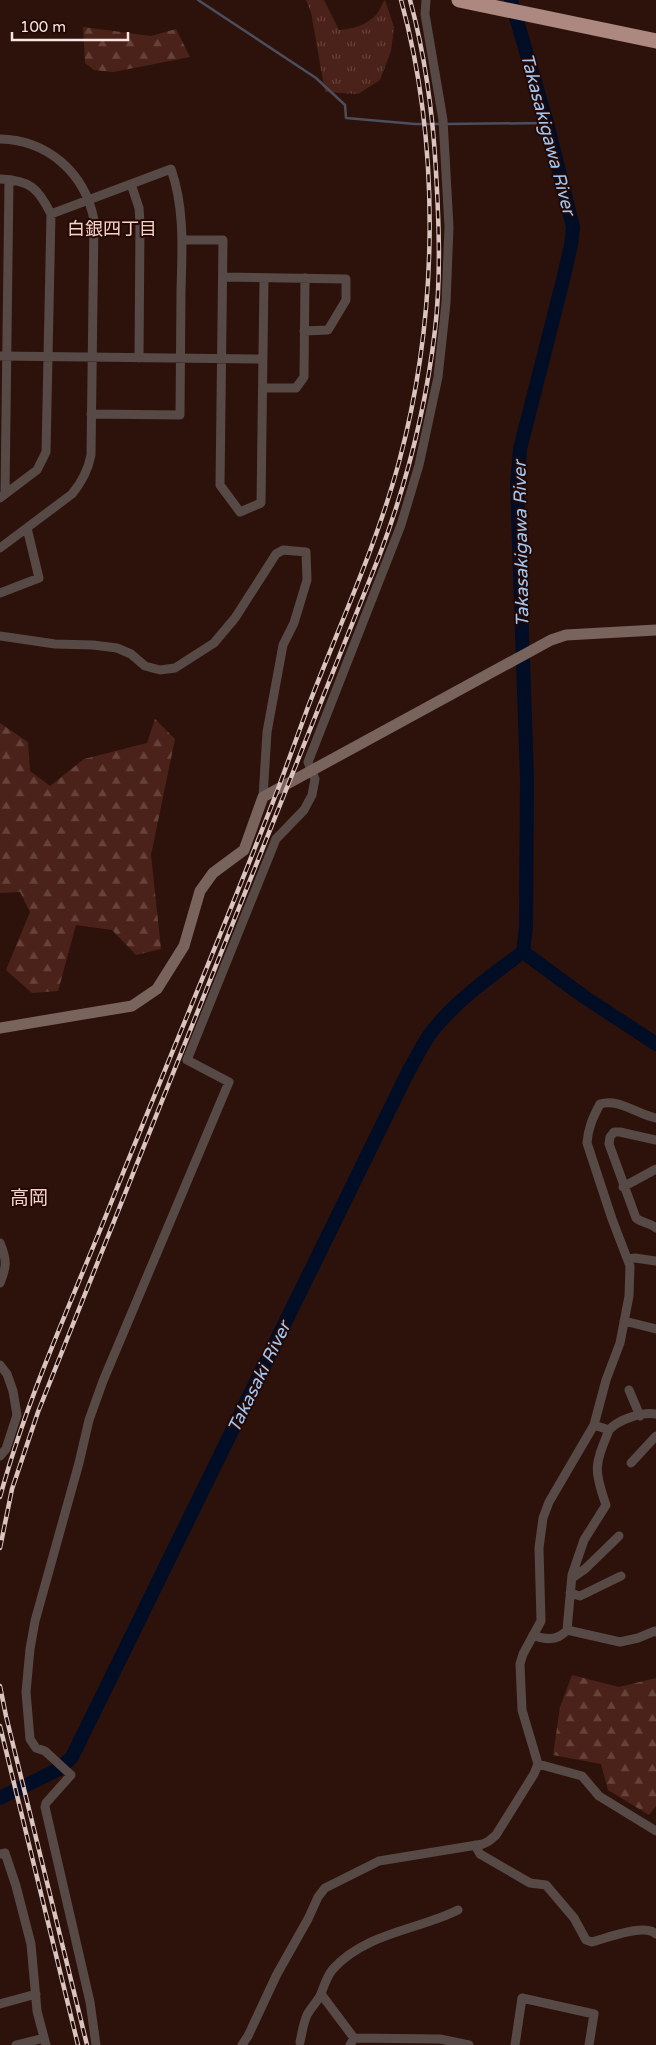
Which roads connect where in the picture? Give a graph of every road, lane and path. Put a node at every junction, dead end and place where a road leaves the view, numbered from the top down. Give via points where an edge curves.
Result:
1 (426, 0) edge
2 (459, 0) edge
3 (656, 41) edge
4 (0, 139) edge
5 (5, 179) edge
6 (131, 184) junction
7 (89, 200) junction
8 (51, 214) junction
9 (182, 240) junction
10 (223, 277) junction
11 (264, 278) junction
12 (305, 278) junction
13 (304, 331) junction
14 (4, 356) edge
15 (48, 356) junction
16 (92, 357) junction
17 (139, 358) junction
18 (181, 358) junction
19 (222, 358) junction
20 (263, 359) junction
21 (263, 388) junction
22 (91, 414) junction
23 (3, 496) edge
24 (27, 528) junction
25 (0, 548) edge
26 (0, 594) edge
27 (656, 630) edge
28 (0, 636) edge
29 (310, 771) junction
30 (263, 797) junction
31 (0, 1028) edge
32 (656, 1118) edge
33 (656, 1140) edge
34 (656, 1169) edge
35 (623, 1188) junction
36 (656, 1228) edge
37 (0, 1243) edge
38 (628, 1259) junction
39 (656, 1261) edge
40 (0, 1283) edge
41 (624, 1321) junction
42 (656, 1329) edge
43 (0, 1365) edge
44 (629, 1390) dead end
45 (656, 1414) edge
46 (640, 1416) junction
47 (594, 1425) junction
48 (609, 1430) junction
49 (656, 1436) edge
50 (0, 1456) edge
51 (630, 1463) dead end
52 (619, 1536) dead end
53 (621, 1576) dead end
54 (572, 1578) junction
55 (570, 1593) junction
56 (567, 1630) junction
57 (656, 1632) edge
58 (533, 1635) junction
59 (538, 1764) junction
60 (656, 1831) edge
61 (475, 1845) junction
62 (0, 1854) edge
63 (458, 1910) dead end
64 (656, 1934) edge
65 (36, 1994) junction
66 (320, 1994) junction
67 (0, 2004) edge
68 (45, 2042) edge
69 (300, 2042) dead end
70 (352, 2042) edge
71 (16, 2045) edge
72 (96, 2045) edge
73 (242, 2045) edge
74 (469, 2045) edge
75 (515, 2045) edge
76 (589, 2045) edge

1 - 29 street via 424,14 443,120 449,227 438,377 410,498 308,762
2 - 3 highway
4 - 7 street via 28,143 56,157 72,172
5 - 8 street via 30,185 39,192
5 - 14 street
6 - 7 street
6 - 9 street via 171,169 178,188
6 - 17 street via 140,223
7 - 8 street
7 - 16 street via 94,220
8 - 15 street
9 - 10 street via 223,240
9 - 18 street
10 - 11 street
10 - 19 street
11 - 12 street
11 - 20 street
12 - 13 street
12 - 13 street via 346,279 346,300 328,330
13 - 21 street via 304,377 296,388
14 - 15 street
14 - 23 street
15 - 16 street
15 - 23 street via 46,452 37,470
16 - 17 street
16 - 22 street
17 - 18 street
18 - 19 street
18 - 22 street via 180,415
19 - 20 street
19 - 21 street via 220,485 240,512 261,503
20 - 21 street
22 - 24 street via 91,455 85,475 72,494
24 - 25 street
24 - 26 street via 39,578
27 - 29 street via 566,635 551,640
28 - 30 street via 117,648 131,654 145,666 160,670 176,668 214,642 235,618 276,554 283,550 306,552 306,580 294,623 283,645 270,714
29 - 30 street
29 - 72 street via 315,779 312,795 304,810 276,839 187,1060 229,1082 103,1381 86,1432 30,1648 26,1692 30,1739 36,1748 45,1751 71,1775 45,1807 90,2002
30 - 31 street via 244,850 213,873 200,890 184,946 156,989 132,1006
32 - 38 street via 609,1101 600,1104 592,1118 588,1136 587,1143
33 - 35 street via 614,1132 610,1144
34 - 35 street
35 - 36 street via 636,1218
37 - 40 street via 6,1268
38 - 39 street
38 - 41 street via 629,1296
41 - 42 street
41 - 47 street
43 - 50 street via 13,1391 17,1415 6,1449
44 - 46 street
45 - 46 street
46 - 48 street via 615,1423
47 - 48 street
47 - 58 street via 543,1518 539,1548 541,1621
48 - 54 street via 596,1464 606,1505 584,1540
49 - 51 street
52 - 54 street
53 - 55 street via 580,1596
54 - 55 street
55 - 56 street
56 - 57 street via 620,1642
56 - 58 street via 552,1639
58 - 59 street via 522,1654 520,1698
59 - 60 street via 582,1776 598,1796
59 - 61 street via 496,1835
61 - 64 street via 480,1854 530,1883 546,1885 574,1918 586,1940 592,1942 641,1929
61 - 73 street via 379,1861 325,1888
62 - 65 street via 5,1853 32,1944
63 - 66 street via 439,1920 415,1925 362,1946 332,1969
65 - 67 street
65 - 68 street
66 - 69 street via 307,2015
66 - 70 street
68 - 71 street
70 - 74 street via 440,2039
75 - 76 street via 522,1998 594,2014

